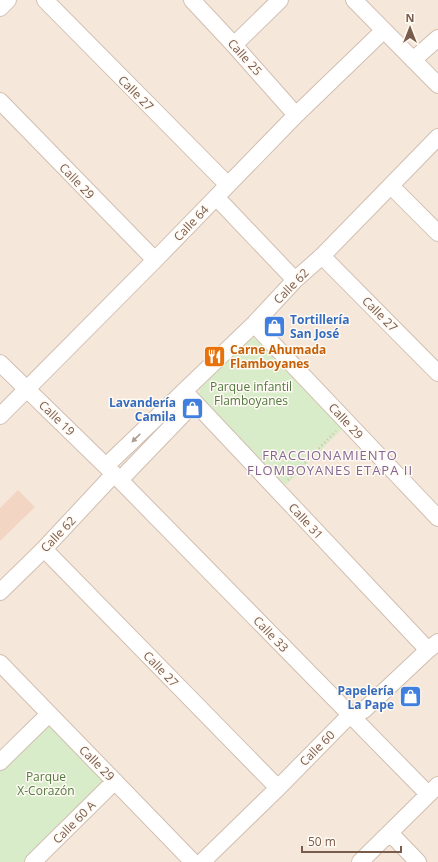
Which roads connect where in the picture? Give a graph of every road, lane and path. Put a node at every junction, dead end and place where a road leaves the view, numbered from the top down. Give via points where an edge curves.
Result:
1 (8, 0) edge
2 (45, 0) edge
3 (192, 0) edge
4 (280, 0) edge
5 (354, 0) edge
6 (0, 8) edge
7 (383, 31) junction
8 (438, 38) edge
9 (234, 45) junction
10 (413, 60) junction
11 (438, 84) edge
12 (0, 101) edge
13 (296, 115) junction
14 (438, 137) edge
15 (228, 185) junction
16 (391, 186) junction
17 (216, 197) junction
18 (438, 233) edge
19 (322, 256) junction
20 (155, 260) junction
21 (295, 280) junction
22 (254, 324) junction
23 (0, 363) edge
24 (438, 373) edge
25 (26, 389) junction
26 (189, 397) junction
27 (0, 416) edge
28 (346, 421) junction
29 (114, 473) junction
30 (278, 491) junction
31 (438, 518) edge
32 (44, 549) junction
33 (0, 592) edge
34 (433, 646) edge
35 (0, 664) edge
36 (49, 714) junction
37 (352, 716) junction
38 (0, 762) edge
39 (115, 781) junction
40 (278, 788) junction
41 (433, 790) edge
42 (390, 833) junction
43 (33, 862) edge
44 (193, 862) edge
45 (202, 862) edge
46 (360, 862) edge
47 (418, 862) edge

1 - 6 street
2 - 15 street, Calle 27
3 - 9 street, Calle 25
4 - 9 street
5 - 7 street
7 - 10 street
7 - 13 street, Calle 64
8 - 10 street
9 - 13 street, Calle 25
10 - 11 street
12 - 20 street, Calle 29
13 - 15 street, Calle 64
14 - 16 street, Calle 62
15 - 17 street, Calle 64
16 - 18 street
16 - 19 street, Calle 62
17 - 20 street, Calle 64
17 - 21 street
19 - 21 street, Calle 62
19 - 24 street, Calle 27
20 - 25 street, Calle 64
21 - 22 street, Calle 62
22 - 26 street, Calle 62
22 - 28 street, Calle 29
23 - 25 street, Calle 19
25 - 27 street, Calle 64
25 - 29 street, Calle 19
26 - 29 street, Calle 62
26 - 30 street, Calle 31
28 - 30 path
28 - 31 street, Calle 29
29 - 32 street, Calle 62
29 - 37 street, Calle 33
30 - 34 street, Calle 31
32 - 33 street, Calle 62
32 - 40 street, Calle 27
34 - 37 street, Calle 60 via 364,710
35 - 36 street, Calle 29
36 - 38 street
36 - 39 street, Calle 29
37 - 40 street, Calle 60 via 344,720
37 - 41 street, Calle 33
39 - 43 street, Calle 60 A
39 - 44 street, Calle 29
40 - 45 street, Calle 60
41 - 42 street
42 - 46 street
42 - 47 street

